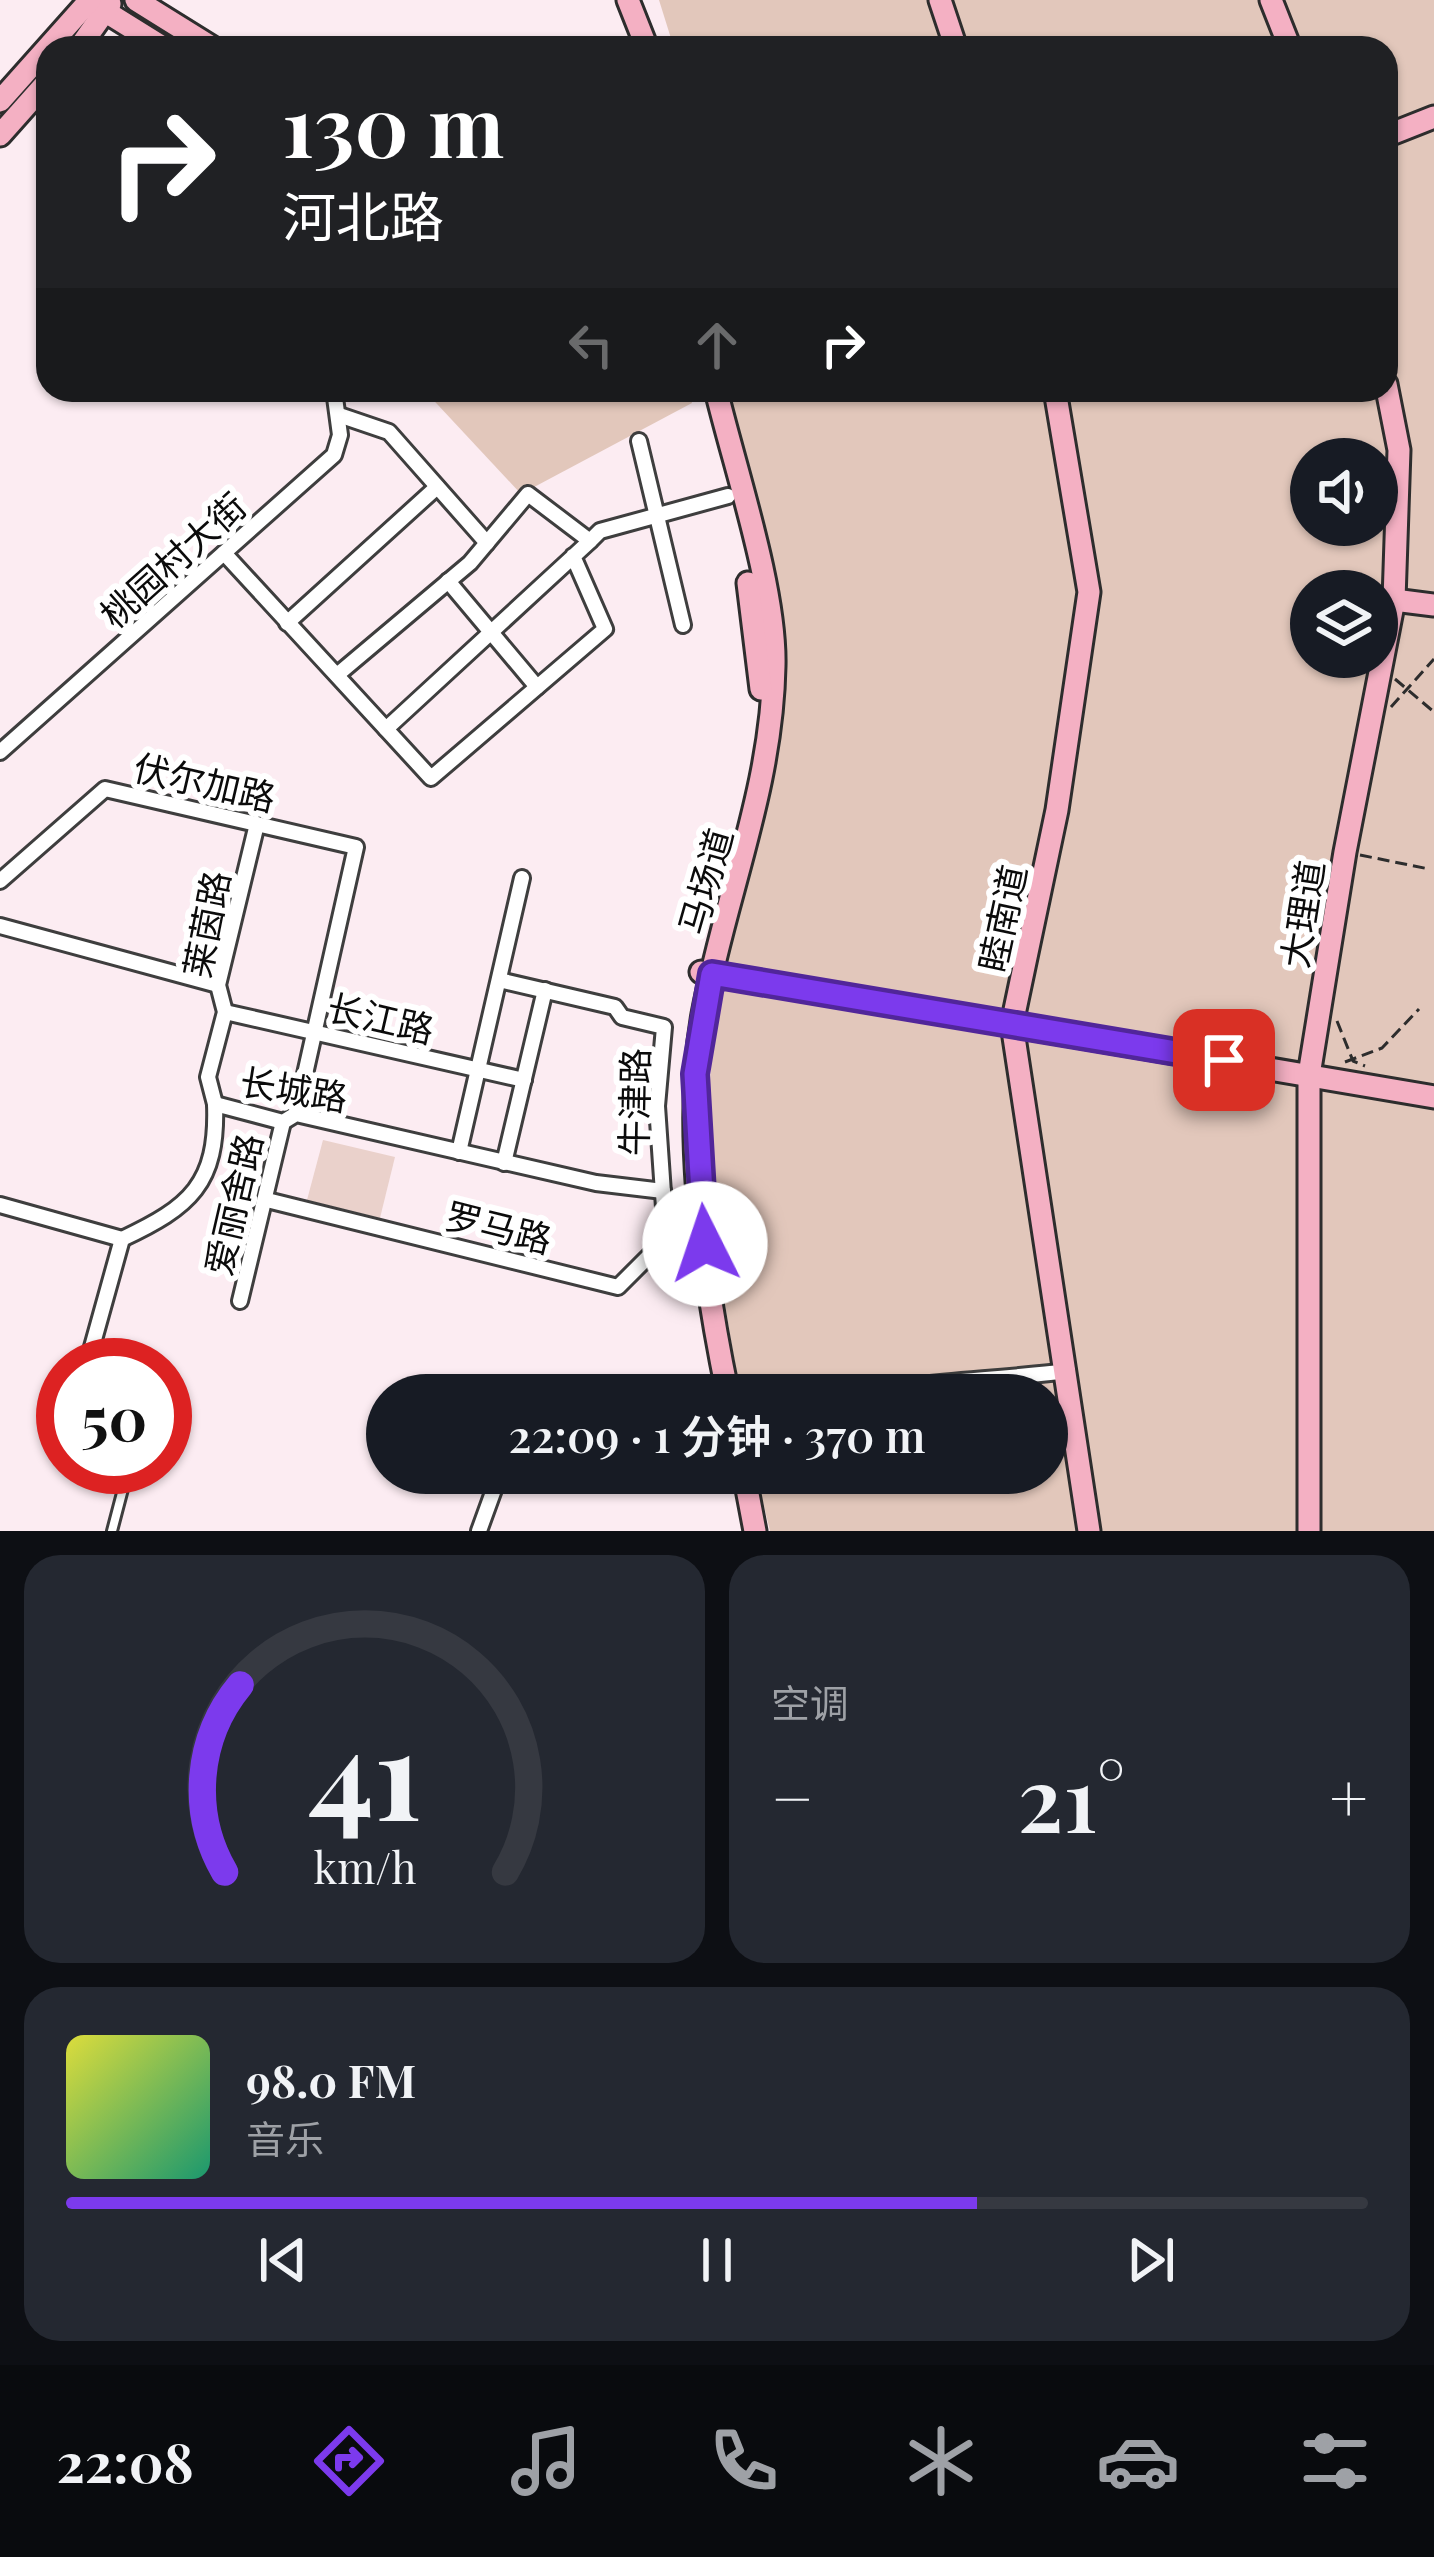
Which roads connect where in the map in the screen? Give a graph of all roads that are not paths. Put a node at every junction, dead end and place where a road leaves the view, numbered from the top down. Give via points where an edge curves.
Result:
1 (136, 0) edge
2 (628, 0) edge
3 (642, 0) edge
4 (940, 0) edge
5 (1271, 0) edge
6 (97, 3) edge
7 (64, 36) edge
8 (85, 36) edge
9 (146, 36) edge
10 (194, 36) edge
11 (642, 36) edge
12 (656, 36) edge
13 (952, 36) edge
14 (1285, 36) edge
15 (36, 65) edge
16 (36, 94) edge
17 (0, 101) edge
18 (1434, 117) edge
19 (1398, 131) edge
20 (0, 135) edge
21 (336, 402) edge
22 (704, 402) edge
23 (719, 402) edge
24 (1057, 402) edge
25 (1390, 402) edge
26 (338, 415) junction
27 (639, 441) dead end
28 (437, 487) junction
29 (728, 496) junction
30 (657, 516) junction
31 (590, 541) junction
32 (487, 543) junction
33 (224, 553) junction
34 (573, 556) junction
35 (1395, 570) edge
36 (448, 581) junction
37 (1398, 600) edge
38 (1434, 605) edge
39 (287, 623) junction
40 (683, 625) dead end
41 (491, 632) junction
42 (338, 675) junction
43 (1380, 678) edge
44 (537, 687) junction
45 (386, 729) junction
46 (0, 752) edge
47 (256, 824) junction
48 (356, 847) joint
49 (522, 878) dead end
50 (0, 880) edge
51 (0, 926) edge
52 (706, 973) junction
53 (499, 980) junction
54 (218, 985) junction
55 (545, 990) junction
56 (225, 1012) junction
57 (1012, 1024) junction
58 (314, 1032) junction
59 (1310, 1068) junction
60 (478, 1070) junction
61 (524, 1080) junction
62 (1434, 1097) edge
63 (215, 1104) junction
64 (289, 1118) junction
65 (459, 1152) junction
66 (504, 1163) junction
67 (663, 1191) junction
68 (266, 1200) junction
69 (0, 1205) edge
70 (122, 1239) junction
71 (699, 1245) junction
72 (667, 1251) junction
73 (240, 1301) dead end
74 (94, 1338) edge
75 (1068, 1371) junction
76 (714, 1374) edge
77 (724, 1374) edge
78 (1042, 1374) edge
79 (122, 1494) edge
80 (492, 1494) edge
81 (735, 1494) edge
82 (748, 1494) edge
83 (112, 1531) edge
84 (478, 1531) edge
85 (742, 1531) edge
86 (755, 1531) edge
87 (1089, 1531) edge
88 (1309, 1531) edge

1 - 10 street
2 - 11 street
3 - 12 street
4 - 13 street
5 - 14 street
6 - 7 street
6 - 8 street
6 - 9 street
15 - 17 street
16 - 20 street
18 - 19 street
21 - 26 street, 桃园村大街
22 - 29 street, 马场道
23 - 52 street, 马场道 via 775,648 757,817
24 - 57 street, 睦南道 via 1089,592 1057,810
25 - 35 street, 大理道 via 1399,450
26 - 28 street via 389,432
26 - 33 street, 桃园村大街 via 334,455
27 - 30 street
28 - 32 street
28 - 39 street
29 - 30 street
29 - 52 street, 马场道 via 753,604 761,686 746,808
30 - 31 street
30 - 40 street
31 - 32 street via 528,494
31 - 34 street
32 - 36 street
33 - 39 street
33 - 46 street, 桃园村大街
34 - 41 street
34 - 44 street via 605,629
36 - 41 street
36 - 42 street
37 - 38 street
39 - 42 street
41 - 44 street
41 - 45 street
42 - 45 street
43 - 59 street, 大理道
44 - 45 street via 430,778
47 - 48 street, 伏尔加路
47 - 50 street, 伏尔加路 via 105,790
47 - 54 street, 莱茵路
48 - 58 street, 爱丽舍路
49 - 53 street
51 - 54 street
52 - 57 street
52 - 71 street, 马场道 via 695,1074
53 - 55 street
53 - 60 street
54 - 56 street, 莱茵路
55 - 61 street
55 - 67 street, 牛津路 via 664,1027 657,1106
56 - 58 street, 长江路
56 - 63 street, 莱茵路 via 208,1077
57 - 59 street
57 - 75 street, 睦南道
58 - 60 street, 长江路
58 - 64 street, 爱丽舍路
59 - 62 street
59 - 88 street, 大理道
60 - 61 street, 长江路
60 - 65 street
61 - 66 street
63 - 64 street, 长城路
63 - 70 street, 长城路 via 216,1138 202,1181 174,1214
64 - 65 street, 长城路
64 - 68 street, 爱丽舍路
65 - 66 street, 长城路
66 - 67 street, 长城路
67 - 72 street, 牛津路
68 - 72 street, 罗马路 via 618,1287 652,1252
68 - 73 street, 爱丽舍路
69 - 70 street
70 - 74 street
71 - 72 street, 罗马路
71 - 76 street, 马场道
71 - 77 street, 马场道
75 - 78 street
75 - 87 street, 睦南道
79 - 83 lane
80 - 84 street
81 - 85 street
82 - 86 street

